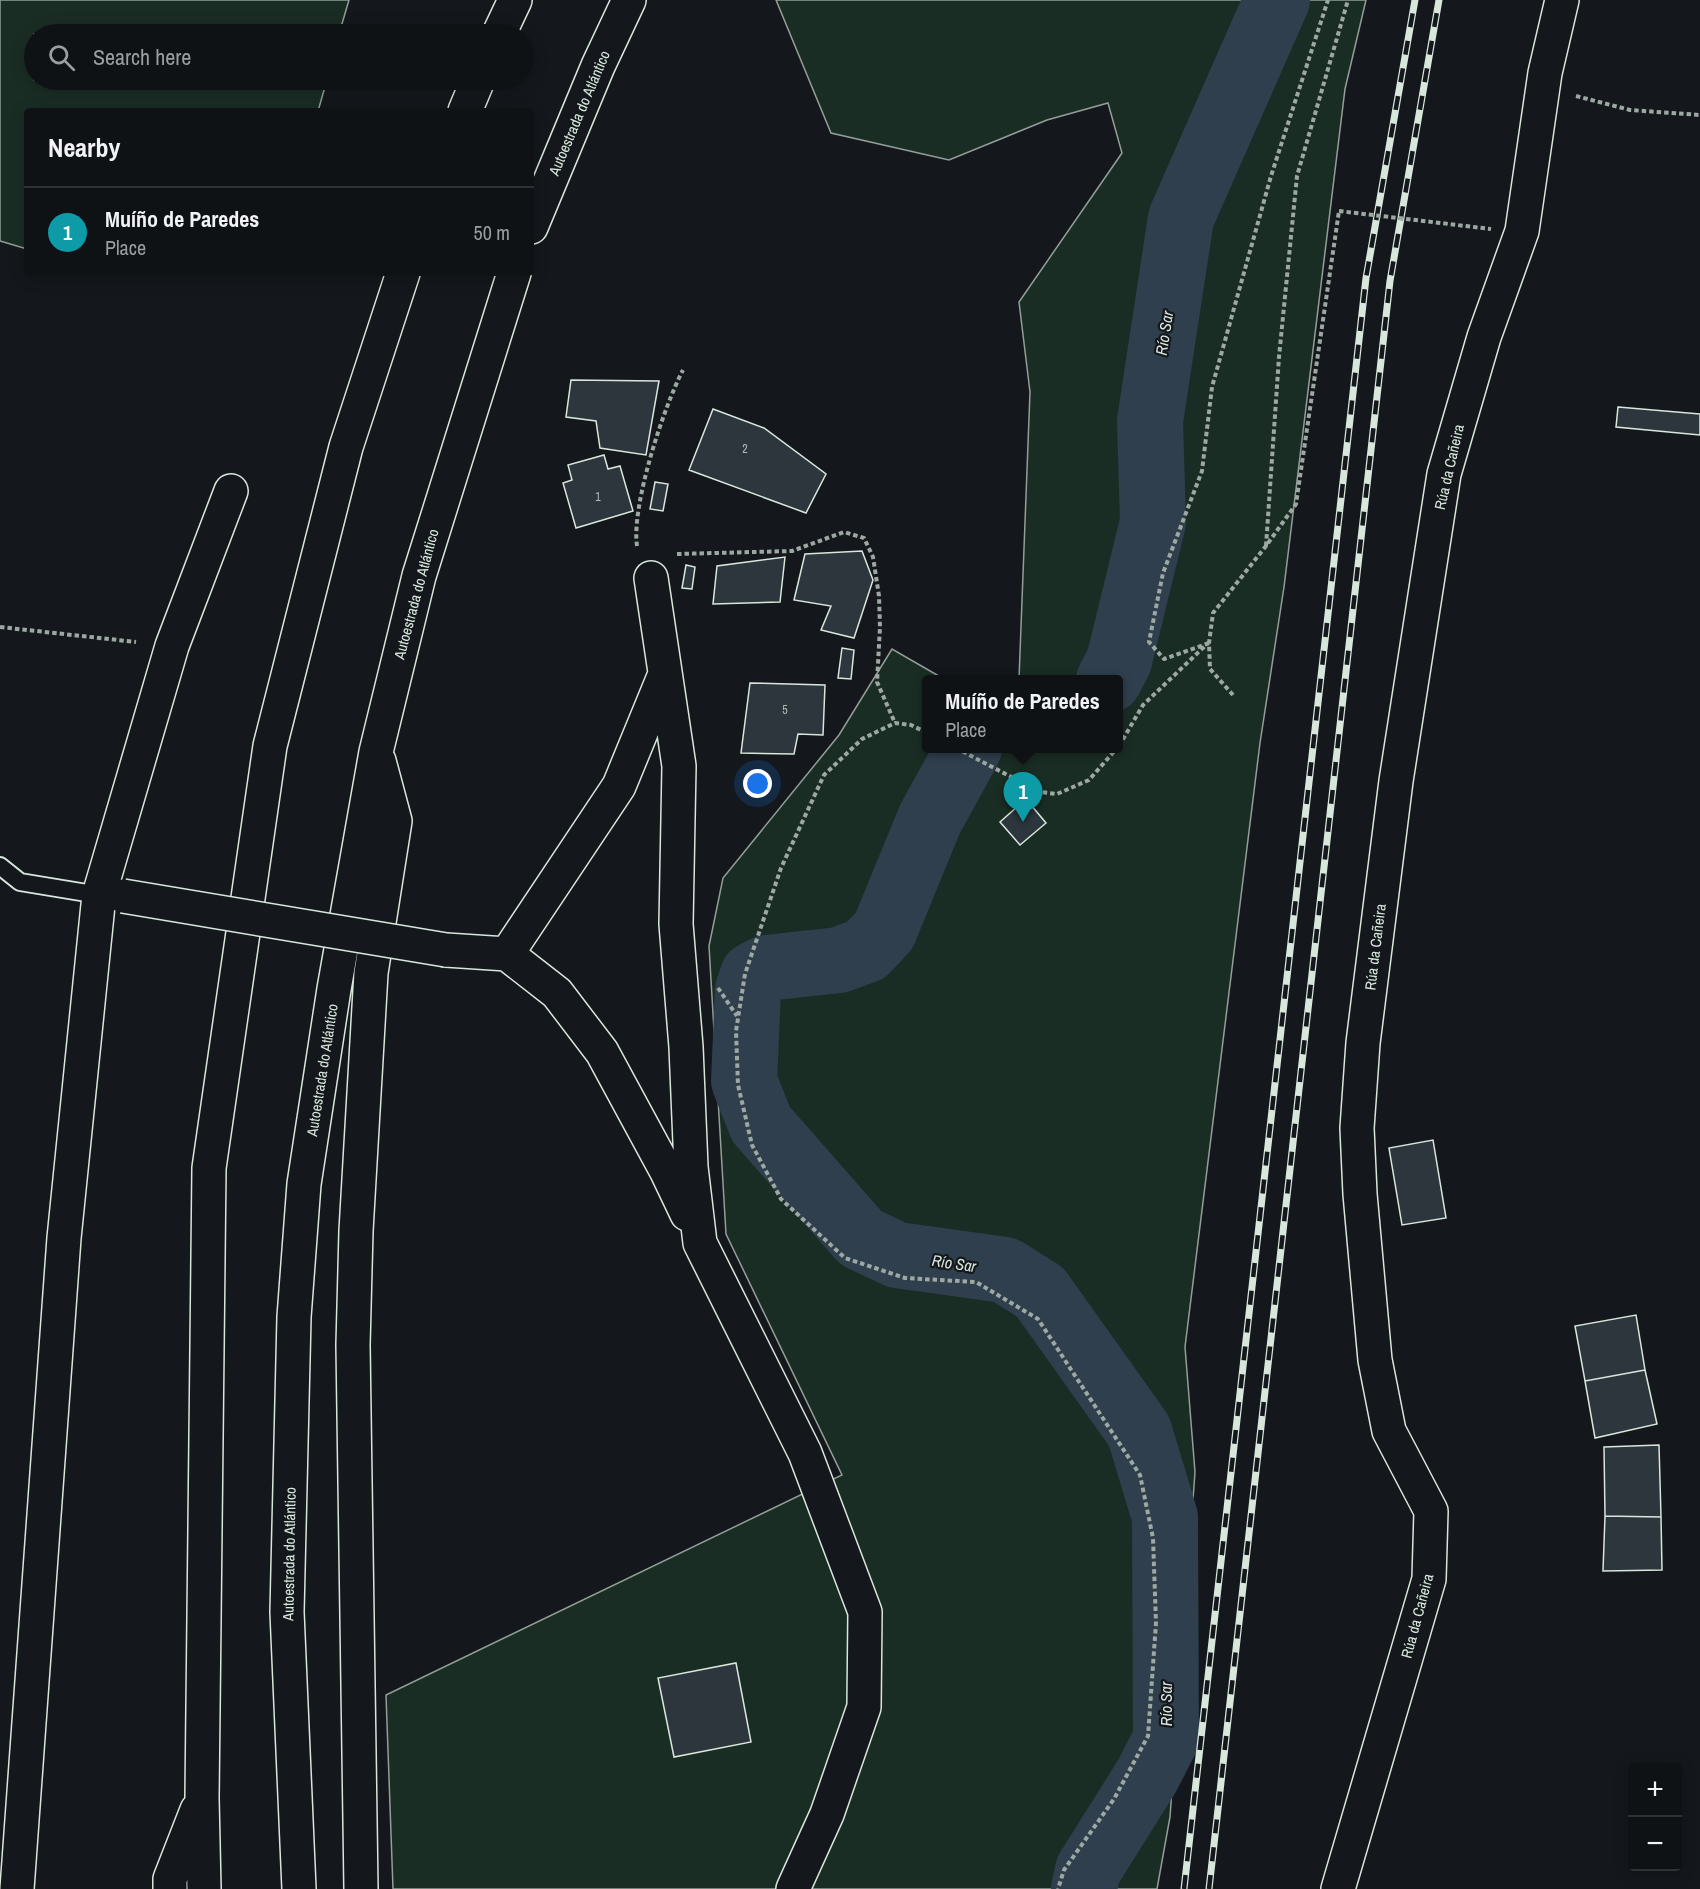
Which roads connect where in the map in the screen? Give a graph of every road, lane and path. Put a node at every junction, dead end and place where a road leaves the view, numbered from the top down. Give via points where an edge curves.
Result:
1 (515, 0) edge
2 (629, 0) edge
3 (1328, 0) edge
4 (1348, 0) edge
5 (1562, 0) edge
6 (504, 24) edge
7 (1543, 87) junction
8 (474, 90) edge
9 (466, 108) edge
10 (1700, 115) edge
11 (534, 220) edge
12 (1491, 229) dead end
13 (402, 276) edge
14 (513, 276) edge
15 (683, 370) dead end
16 (231, 491) dead end
17 (1266, 546) junction
18 (651, 578) junction
19 (0, 627) edge
20 (1209, 643) junction
21 (172, 646) junction
22 (665, 673) junction
23 (1233, 695) dead end
24 (895, 723) junction
25 (922, 731) edge
26 (1123, 739) edge
27 (376, 752) junction
28 (965, 753) edge
29 (1113, 753) edge
30 (0, 866) edge
31 (111, 896) junction
32 (507, 954) junction
33 (726, 997) dead end
34 (738, 1018) junction
35 (700, 1243) junction
36 (202, 1798) junction
37 (17, 1889) edge
38 (170, 1889) edge
39 (204, 1889) edge
40 (299, 1889) edge
41 (361, 1889) edge
42 (793, 1889) edge
43 (1058, 1889) edge
44 (1338, 1889) edge

1 - 6 main road
2 - 11 main road, Autoestrada do Atlántico
3 - 20 path via 1271,176 1212,387 1202,471 1164,573 1149,642 1164,659
4 - 17 path via 1297,177
5 - 7 main road, Rúa da Cañeira
7 - 10 path via 1630,110
7 - 44 main road, Rúa da Cañeira via 1522,231 1484,337 1444,474 1396,781 1363,1043 1358,1150 1375,1360 1389,1431 1431,1511 1429,1579
8 - 9 main road
12 - 17 path, bridge via 1338,211 1296,504
13 - 36 main road via 346,447 270,746 209,1168
14 - 27 main road, Autoestrada do Atlántico via 419,576
15 - 18 path via 660,426 636,519 636,544
16 - 21 main road
17 - 20 path via 1213,613
18 - 22 main road
18 - 24 path via 677,554 792,551 844,532 864,538 873,557 879,596 877,682
19 - 21 path
20 - 23 path via 1210,669
20 - 26 path via 1143,705
21 - 31 main road
22 - 32 main road via 619,786
22 - 35 main road via 679,766 676,924 690,1167
24 - 25 path
24 - 34 path via 862,739 824,775 781,868 746,974
27 - 40 main road, Autoestrada do Atlántico via 306,1172 295,1306 287,1612
27 - 41 main road via 395,821 371,973 356,1242 353,1345
28 - 29 path via 1040,792 1057,794 1089,780
30 - 31 lane via 20,882
31 - 32 main road, bridge via 446,950
31 - 37 main road via 63,1238
32 - 35 main road via 557,993 602,1052 667,1172
33 - 34 path
34 - 43 path via 738,1085 752,1145 781,1198 845,1258 905,1278 976,1282 1038,1319 1140,1475 1153,1538 1156,1623 1148,1736 1114,1799 1064,1870
35 - 42 main road via 805,1453 865,1612 864,1707 828,1814
36 - 38 main road via 170,1879
36 - 39 main road

